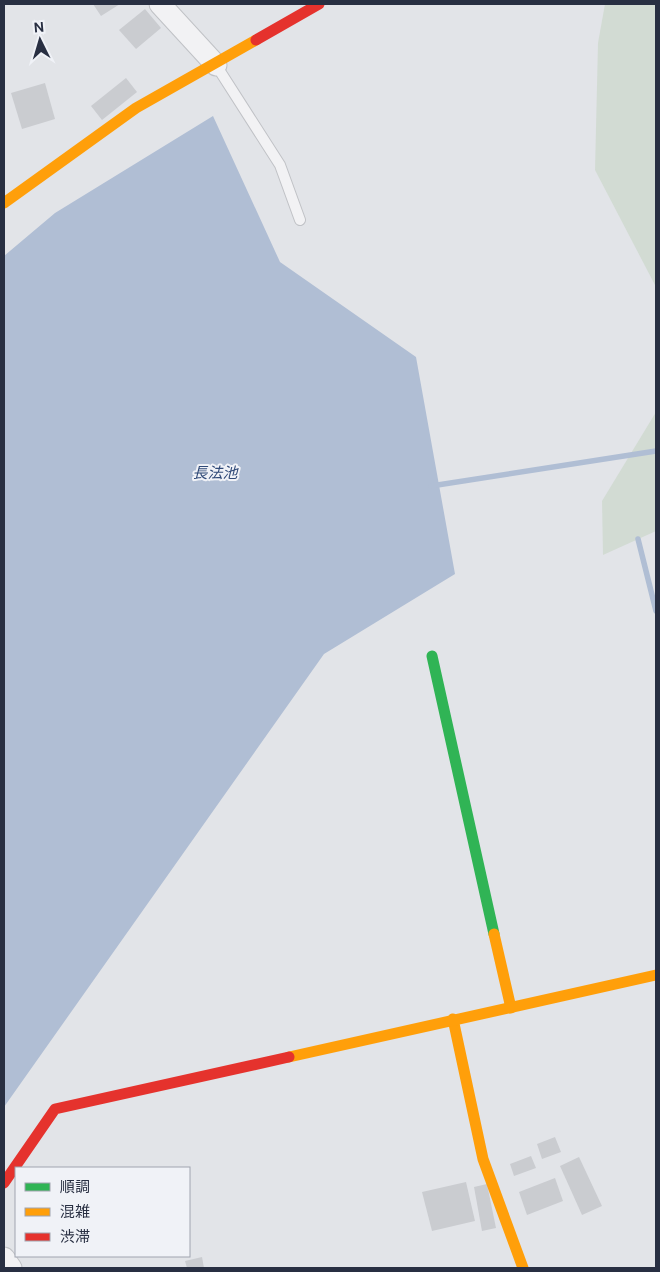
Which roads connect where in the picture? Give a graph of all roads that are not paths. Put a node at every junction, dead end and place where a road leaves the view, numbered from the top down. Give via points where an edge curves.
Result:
1 (160, 4) edge
2 (319, 4) edge
3 (216, 64) junction
4 (4, 203) edge
5 (300, 220) dead end
6 (432, 656) dead end
7 (656, 975) edge
8 (512, 1008) junction
9 (453, 1019) junction
10 (15, 1167) edge
11 (15, 1167) edge
12 (4, 1183) edge
13 (4, 1258) edge
14 (11, 1268) edge
15 (523, 1268) edge

1 - 3 street
2 - 3 street
3 - 4 street via 136,108
3 - 5 lane via 280,164
6 - 8 street
7 - 8 street
8 - 9 street
9 - 10 street via 55,1110
9 - 15 street via 483,1159
11 - 12 street
13 - 14 street

